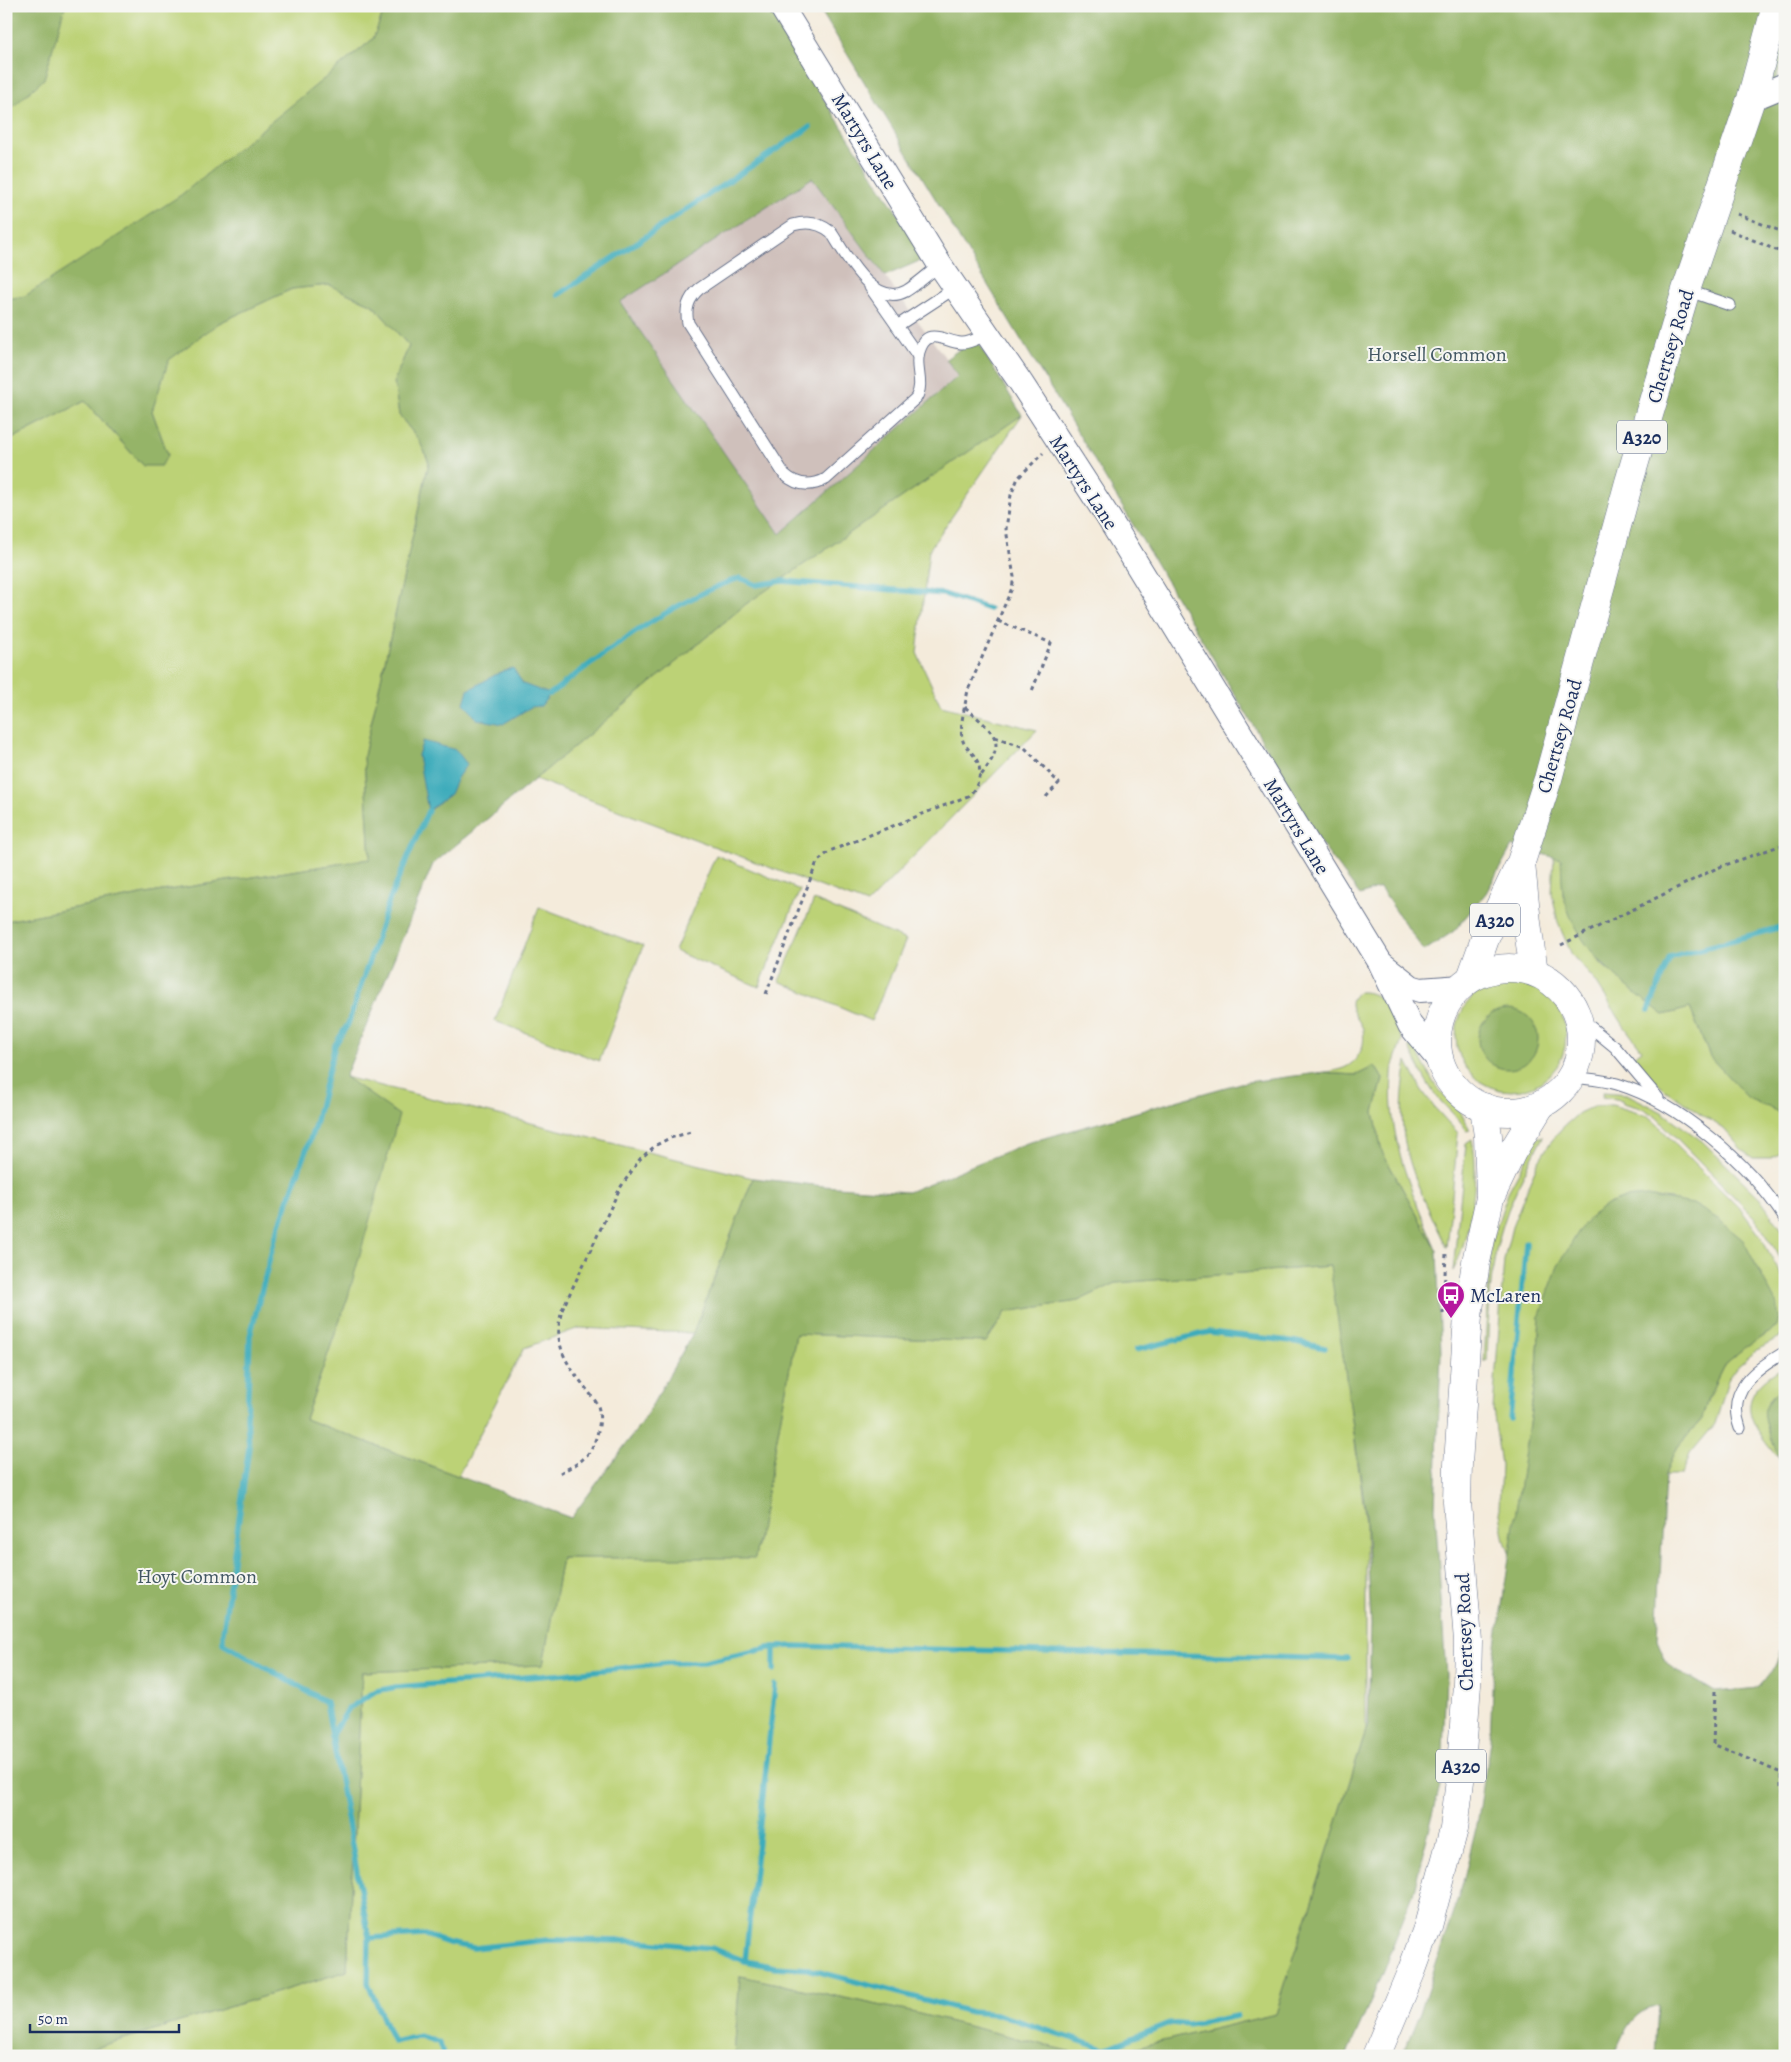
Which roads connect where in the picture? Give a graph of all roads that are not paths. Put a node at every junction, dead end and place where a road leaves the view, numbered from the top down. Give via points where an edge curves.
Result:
1 (781, 6) edge
2 (1776, 6) edge
3 (1785, 84) edge
4 (1751, 99) junction
5 (940, 265) junction
6 (868, 284) junction
7 (955, 288) junction
8 (1686, 290) junction
9 (1730, 305) dead end
10 (897, 326) junction
11 (988, 334) junction
12 (918, 356) junction
13 (1521, 862) junction
14 (1380, 962) junction
15 (1534, 972) junction
16 (1466, 983) junction
17 (1577, 1016) junction
18 (1439, 1060) junction
19 (1572, 1077) junction
20 (1662, 1103) junction
21 (1541, 1105) junction
22 (1484, 1108) junction
23 (1490, 1198) junction
24 (1783, 1209) edge
25 (1785, 1352) edge
26 (1740, 1428) dead end
27 (1376, 2056) edge

1 - 5 street, Martyrs Lane
2 - 4 main road, Chertsey Road / A320
3 - 4 street
4 - 8 main road, Chertsey Road / A320 via 1721,213
5 - 6 lane via 905,291 895,294 878,291
5 - 7 street, Martyrs Lane
6 - 10 lane
6 - 12 lane via 831,232 804,222 794,225 699,289 689,302 686,315 692,330 784,474 802,484 817,484 826,478 916,398 920,383
7 - 10 lane
7 - 11 street, Martyrs Lane
8 - 9 lane
8 - 13 main road, Chertsey Road / A320 via 1629,482 1548,779
10 - 12 lane
11 - 12 lane via 963,344 937,336 927,339
11 - 14 street, Martyrs Lane via 1108,517
13 - 15 main road, Chertsey Road / A320
13 - 16 main road, Chertsey Road / A320
14 - 16 street, Martyrs Lane via 1411,987 1420,990
14 - 18 street, Martyrs Lane via 1410,1025
15 - 16 main road via 1509,968 1484,972
15 - 17 main road via 1556,985
16 - 18 main road via 1454,994 1442,1014 1437,1037
17 - 19 main road via 1581,1034 1580,1053
17 - 20 lane via 1615,1047
18 - 22 main road via 1449,1081 1466,1098
19 - 20 lane via 1616,1084
19 - 21 main road via 1556,1096
20 - 24 lane via 1727,1153
21 - 22 main road via 1510,1113
21 - 23 main road, Chertsey Road / A320 via 1512,1152
22 - 23 main road, Chertsey Road
23 - 27 main road, Chertsey Road / A320 via 1468,1316 1458,1464 1457,1502 1468,1642 1454,1829 1440,1886 1412,1970
25 - 26 lane via 1762,1366 1743,1386 1736,1406

